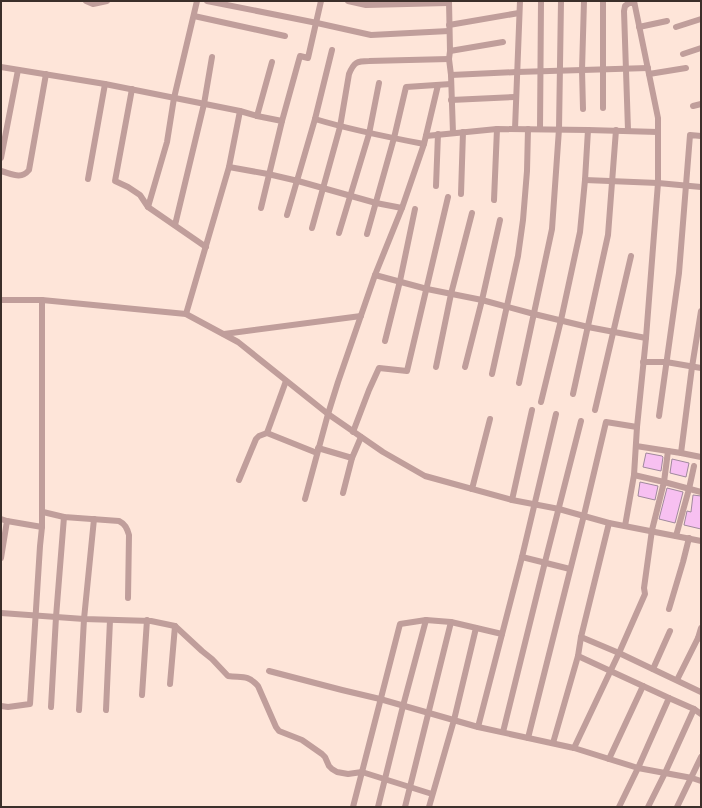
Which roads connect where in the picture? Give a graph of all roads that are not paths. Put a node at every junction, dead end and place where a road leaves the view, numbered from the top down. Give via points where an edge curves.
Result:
1 (86, 1) edge
2 (107, 1) edge
3 (197, 1) edge
4 (207, 1) edge
5 (322, 1) edge
6 (348, 1) edge
7 (520, 1) edge
8 (541, 1) edge
9 (561, 1) edge
10 (584, 1) edge
11 (603, 1) edge
12 (449, 2) edge
13 (634, 2) edge
14 (519, 13) junction
15 (194, 16) junction
16 (701, 19) edge
17 (666, 21) dead end
18 (317, 23) junction
19 (639, 27) junction
20 (676, 27) dead end
21 (449, 28) junction
22 (285, 36) dead end
23 (503, 42) dead end
24 (701, 48) edge
25 (332, 50) dead end
26 (450, 51) junction
27 (683, 54) dead end
28 (212, 57) dead end
29 (450, 59) junction
30 (272, 62) dead end
31 (1, 66) edge
32 (686, 68) dead end
33 (626, 69) junction
34 (18, 70) junction
35 (560, 70) junction
36 (582, 70) junction
37 (603, 70) junction
38 (540, 71) junction
39 (648, 71) junction
40 (517, 72) junction
41 (46, 74) junction
42 (451, 75) junction
43 (379, 83) dead end
44 (105, 84) junction
45 (451, 84) junction
46 (438, 85) junction
47 (132, 89) junction
48 (515, 97) junction
49 (174, 98) junction
50 (451, 100) junction
51 (204, 104) junction
52 (701, 104) edge
53 (693, 106) dead end
54 (603, 108) dead end
55 (583, 109) dead end
56 (240, 111) junction
57 (257, 116) junction
58 (316, 119) junction
59 (282, 121) junction
60 (340, 127) junction
61 (497, 129) junction
62 (514, 129) junction
63 (528, 129) junction
64 (540, 129) junction
65 (559, 129) junction
66 (588, 130) junction
67 (616, 130) junction
68 (628, 130) junction
69 (463, 132) junction
70 (658, 132) junction
71 (453, 133) junction
72 (369, 134) junction
73 (438, 134) junction
74 (426, 136) junction
75 (701, 136) edge
76 (394, 138) junction
77 (424, 144) junction
78 (1, 158) edge
79 (229, 166) junction
80 (1, 171) edge
81 (268, 174) junction
82 (88, 178) dead end
83 (585, 180) junction
84 (298, 181) junction
85 (612, 181) junction
86 (658, 183) junction
87 (686, 185) junction
88 (436, 186) dead end
89 (701, 187) edge
90 (324, 188) junction
91 (461, 194) dead end
92 (350, 196) junction
93 (448, 197) dead end
94 (494, 200) dead end
95 (376, 202) junction
96 (148, 207) junction
97 (261, 208) dead end
98 (402, 208) junction
99 (415, 209) dead end
100 (472, 213) dead end
101 (287, 215) dead end
102 (500, 220) dead end
103 (175, 226) junction
104 (312, 228) dead end
105 (339, 233) dead end
106 (367, 234) dead end
107 (206, 247) junction
108 (631, 256) dead end
109 (375, 275) junction
110 (400, 281) junction
111 (427, 289) junction
112 (452, 294) junction
113 (1, 300) edge
114 (42, 300) junction
115 (482, 300) junction
116 (506, 307) junction
117 (701, 311) edge
118 (186, 314) junction
119 (534, 314) junction
120 (361, 316) junction
121 (561, 320) junction
122 (588, 327) junction
123 (613, 332) junction
124 (224, 334) junction
125 (646, 338) junction
126 (385, 341) dead end
127 (643, 362) junction
128 (666, 362) junction
129 (436, 367) dead end
130 (465, 367) dead end
131 (692, 367) junction
132 (701, 368) edge
133 (492, 374) dead end
134 (286, 381) junction
135 (519, 383) dead end
136 (573, 394) dead end
137 (540, 402) dead end
138 (532, 410) dead end
139 (594, 410) dead end
140 (328, 414) junction
141 (556, 414) dead end
142 (659, 416) dead end
143 (490, 419) dead end
144 (581, 421) dead end
145 (637, 427) junction
146 (353, 432) junction
147 (267, 433) junction
148 (361, 437) junction
149 (636, 446) junction
150 (318, 451) junction
151 (668, 451) junction
152 (680, 453) junction
153 (701, 457) edge
154 (352, 458) junction
155 (694, 466) dead end
156 (634, 475) junction
157 (239, 480) dead end
158 (664, 482) junction
159 (472, 489) junction
160 (689, 489) junction
161 (701, 492) edge
162 (344, 493) dead end
163 (304, 499) dead end
164 (512, 500) junction
165 (534, 504) junction
166 (559, 508) junction
167 (43, 512) junction
168 (584, 515) junction
169 (64, 517) junction
170 (94, 519) junction
171 (4, 520) edge
172 (609, 523) junction
173 (42, 526) junction
174 (625, 526) junction
175 (652, 530) junction
176 (676, 536) junction
177 (689, 538) junction
178 (701, 541) edge
179 (522, 557) junction
180 (1, 558) edge
181 (545, 562) junction
182 (570, 569) junction
183 (128, 598) dead end
184 (669, 609) dead end
185 (1, 613) edge
186 (36, 615) junction
187 (56, 617) junction
188 (84, 619) junction
189 (110, 620) junction
190 (147, 620) junction
191 (426, 620) junction
192 (451, 622) junction
193 (175, 626) junction
194 (476, 628) junction
195 (701, 628) edge
196 (670, 631) dead end
197 (502, 634) junction
198 (581, 637) junction
199 (699, 639) edge
200 (619, 653) junction
201 (578, 656) junction
202 (653, 669) junction
203 (269, 671) dead end
204 (610, 671) junction
205 (677, 680) junction
206 (170, 684) dead end
207 (643, 686) junction
208 (701, 692) edge
209 (142, 695) dead end
210 (380, 698) junction
211 (669, 698) junction
212 (1, 706) edge
213 (403, 706) junction
214 (51, 707) dead end
215 (694, 709) junction
216 (79, 710) dead end
217 (106, 710) dead end
218 (429, 713) junction
219 (701, 714) edge
220 (454, 720) junction
221 (478, 727) junction
222 (503, 732) junction
223 (528, 738) junction
224 (553, 743) junction
225 (574, 748) junction
226 (701, 757) edge
227 (609, 759) junction
228 (638, 768) junction
229 (362, 772) junction
230 (665, 773) junction
231 (692, 778) junction
232 (386, 779) junction
233 (701, 781) edge
234 (410, 787) junction
235 (432, 794) junction
236 (353, 807) edge
237 (378, 807) edge
238 (405, 807) edge
239 (429, 807) edge
240 (619, 807) edge
241 (648, 807) edge
242 (677, 807) edge

1 - 2 street via 93,4
3 - 15 street
4 - 18 street
5 - 18 street
6 - 12 street via 366,5
7 - 14 street
8 - 38 street
9 - 35 street
10 - 36 street
11 - 37 street
12 - 21 street
13 - 19 street
13 - 33 street via 625,6 624,11
14 - 21 street
14 - 40 street
15 - 22 street
15 - 49 street
16 - 20 street
17 - 19 street
18 - 21 street via 371,35
18 - 59 street via 308,58 300,56
19 - 39 street
21 - 26 street
23 - 26 street
24 - 27 street
25 - 58 street
26 - 29 street
28 - 51 street
29 - 42 street
29 - 60 street via 369,60 355,63 349,74
30 - 57 street
31 - 34 street
32 - 39 street
33 - 37 street
33 - 39 street
33 - 68 street
34 - 41 street
34 - 78 street
35 - 36 street
35 - 38 street
35 - 65 street
36 - 37 street
36 - 55 street
37 - 54 street
38 - 40 street
38 - 64 street
39 - 70 street via 658,118
40 - 42 street
40 - 48 street
41 - 44 street
41 - 80 street via 29,170 20,176
42 - 45 street
43 - 72 street
44 - 47 street
44 - 82 street
45 - 46 street
45 - 50 street
46 - 74 street
46 - 76 street via 406,87
47 - 49 street
47 - 96 street via 115,181 140,195
48 - 50 street
48 - 62 street
49 - 51 street
49 - 96 street via 167,142
50 - 71 street
51 - 56 street
51 - 103 street
52 - 53 street
56 - 57 street
56 - 79 street
57 - 59 street
58 - 60 street
58 - 84 street
59 - 81 street
60 - 72 street
60 - 90 street
61 - 62 street
61 - 69 street
61 - 94 street
62 - 63 street
63 - 64 street
63 - 116 street via 523,220
64 - 65 street
65 - 66 street
65 - 119 street via 552,228
66 - 67 street
66 - 83 street
67 - 68 street
67 - 85 street
68 - 70 street
69 - 71 street
69 - 91 street
70 - 86 street
71 - 73 street
72 - 76 street
72 - 92 street
73 - 74 street
73 - 88 street
74 - 77 street
75 - 87 street via 690,135
76 - 77 street
76 - 95 street
77 - 98 street
79 - 81 street
79 - 107 street
81 - 84 street
81 - 97 street
83 - 85 street
83 - 121 street via 580,232
84 - 90 street
84 - 101 street
85 - 86 street
85 - 122 street via 608,235
86 - 87 street
86 - 125 street
87 - 89 street
87 - 128 street via 679,273
90 - 92 street
90 - 104 street
92 - 95 street
92 - 105 street
93 - 111 street
95 - 98 street
95 - 106 street
96 - 103 street
98 - 109 street
99 - 110 street
100 - 112 street
102 - 115 street
103 - 107 street
107 - 118 street
108 - 123 street
109 - 110 street
109 - 120 street
110 - 111 street
110 - 126 street
111 - 112 street
111 - 146 street via 407,371 379,368
112 - 115 street
112 - 129 street
113 - 114 street
114 - 118 street
114 - 167 street
115 - 116 street
115 - 130 street
116 - 119 street
116 - 133 street
117 - 131 street
118 - 124 street
119 - 121 street
119 - 135 street
120 - 124 street
120 - 140 street
121 - 122 street
121 - 137 street
122 - 123 street
122 - 136 street
123 - 125 street
123 - 139 street
124 - 134 street via 238,342
125 - 127 street
127 - 128 street
127 - 145 street
128 - 131 street
128 - 142 street
131 - 132 street
131 - 152 street
134 - 140 street
134 - 147 street
138 - 164 street
140 - 146 street
140 - 150 street
141 - 165 street
143 - 159 street
144 - 166 street
145 - 149 street
145 - 168 street via 606,422
146 - 148 street
147 - 150 street
147 - 157 street via 256,439
148 - 154 street
148 - 159 street via 426,476
149 - 151 street
149 - 156 street
150 - 154 street
150 - 163 street
151 - 152 street
151 - 158 street
152 - 153 street
154 - 162 street
155 - 160 street
156 - 158 street
156 - 174 street
158 - 160 street
158 - 175 street
159 - 164 street
160 - 161 street
160 - 176 street
164 - 165 street
165 - 166 street
165 - 179 street
166 - 168 street
166 - 181 street
167 - 169 street
167 - 173 street
168 - 172 street
168 - 182 street
169 - 170 street
169 - 187 street
170 - 183 street via 119,521 127,528
170 - 188 street
171 - 173 street
171 - 180 street
172 - 174 street
172 - 198 street
173 - 186 street
174 - 175 street
175 - 176 street
175 - 200 street via 645,594
176 - 177 street
177 - 178 street
177 - 184 street
179 - 181 street
179 - 197 street
181 - 182 street
181 - 222 street
182 - 223 street
185 - 186 street
186 - 187 street
186 - 212 street via 30,704
187 - 188 street
187 - 214 street
188 - 189 street
188 - 216 street
189 - 190 street
189 - 217 street
190 - 193 street
190 - 209 street
191 - 192 street
191 - 210 street via 400,624
191 - 213 street
192 - 194 street
192 - 218 street
193 - 206 street
193 - 229 street via 228,676 253,680 279,731 302,740 322,754 329,766 337,772
194 - 197 street
194 - 220 street
195 - 199 street
196 - 202 street
197 - 221 street
198 - 200 street
198 - 201 street
199 - 205 street
200 - 202 street
200 - 204 street
201 - 204 street
201 - 224 street
202 - 205 street
203 - 210 street
204 - 207 street
204 - 225 street
205 - 208 street
207 - 211 street
207 - 227 street
210 - 213 street
210 - 229 street
211 - 215 street
211 - 228 street
213 - 218 street
213 - 232 street
215 - 219 street
215 - 230 street
218 - 220 street
218 - 234 street
220 - 221 street
220 - 235 street
221 - 222 street
222 - 223 street
223 - 224 street
224 - 225 street
225 - 227 street
226 - 231 street
227 - 228 street
228 - 230 street
228 - 240 street
229 - 232 street
229 - 236 street
230 - 231 street
230 - 241 street
231 - 233 street
231 - 242 street
232 - 234 street
232 - 237 street
234 - 235 street
234 - 238 street
235 - 239 street

